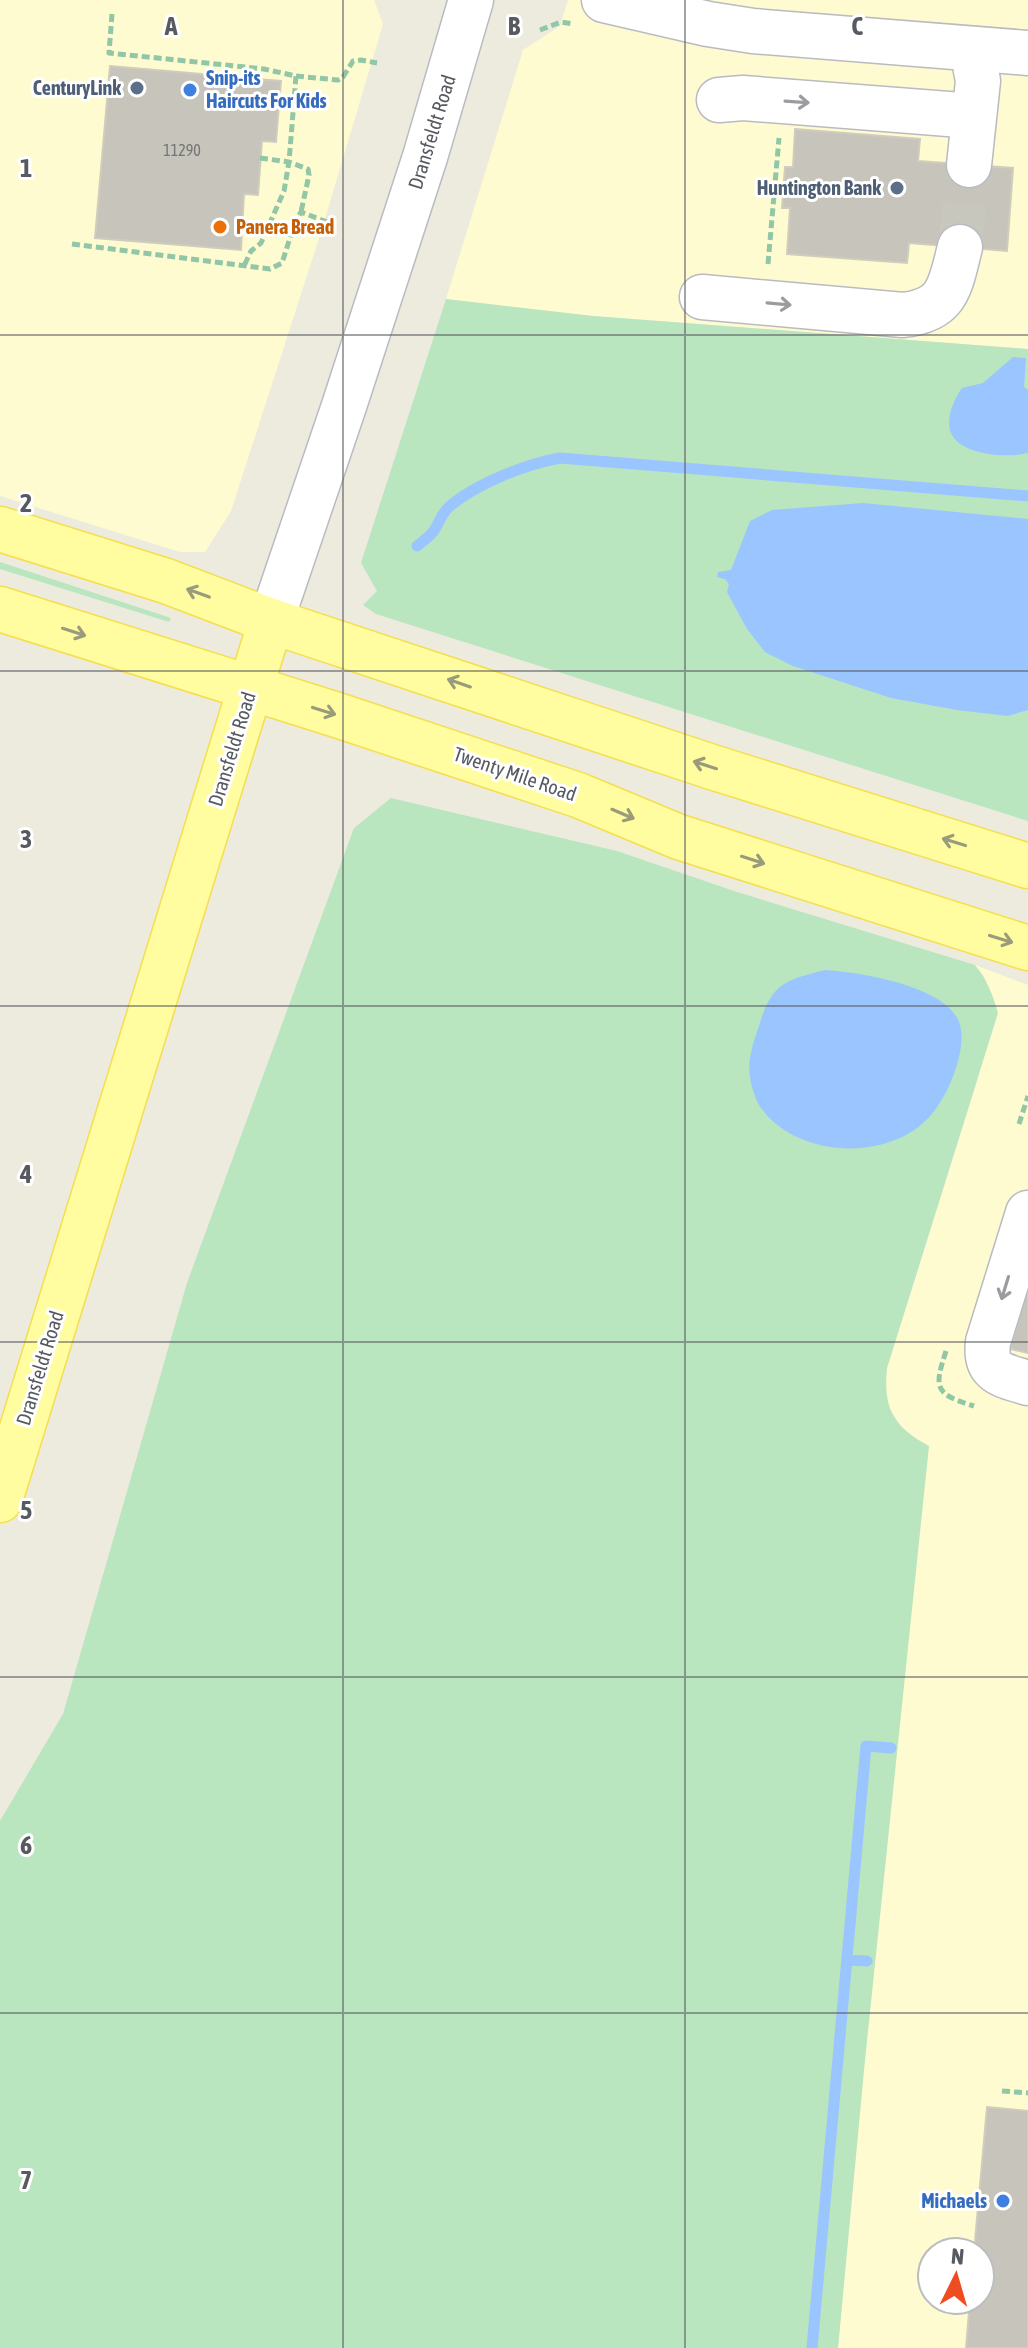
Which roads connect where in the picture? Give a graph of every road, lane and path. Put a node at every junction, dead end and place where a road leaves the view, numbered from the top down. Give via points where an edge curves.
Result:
1 (471, 0) edge
2 (604, 0) edge
3 (112, 14) dead end
4 (972, 49) junction
5 (1028, 53) edge
6 (377, 63) dead end
7 (296, 76) junction
8 (719, 100) dead end
9 (974, 116) junction
10 (780, 129) dead end
11 (260, 158) dead end
12 (289, 162) junction
13 (969, 165) tunnel mouth
14 (301, 212) junction
15 (327, 222) dead end
16 (72, 244) dead end
17 (960, 247) tunnel mouth
18 (244, 266) junction
19 (768, 266) dead end
20 (702, 297) dead end
21 (0, 529) edge
22 (0, 609) edge
23 (271, 621) junction
24 (250, 688) junction
25 (1028, 866) edge
26 (1028, 948) edge
27 (1028, 1096) edge
28 (1019, 1124) dead end
29 (1028, 1213) edge
30 (1028, 1383) edge
31 (0, 1500) edge
32 (1002, 2091) dead end
33 (1028, 2093) edge

1 - 23 street, Dransfeldt Road via 417,184
2 - 4 street via 753,31
3 - 7 path via 109,53
4 - 5 street
4 - 9 street via 978,81
6 - 7 path via 353,61 338,80
7 - 12 path
8 -> 9 street
9 - 13 street
10 - 19 path
11 - 12 path
12 - 14 path via 308,169
12 - 18 path via 268,230
14 - 15 path
14 - 18 path via 282,263 270,269
16 - 18 path
20 -> 17 street via 920,313 947,293
23 -> 21 main road via 166,581
22 -> 24 main road, Twenty Mile Road
23 - 24 main road, Dransfeldt Road
25 -> 23 main road
24 -> 26 main road, Twenty Mile Road via 578,795 679,837
24 - 31 main road, Dransfeldt Road
27 - 28 path
29 -> 30 street via 986,1354 995,1371
32 - 33 path

